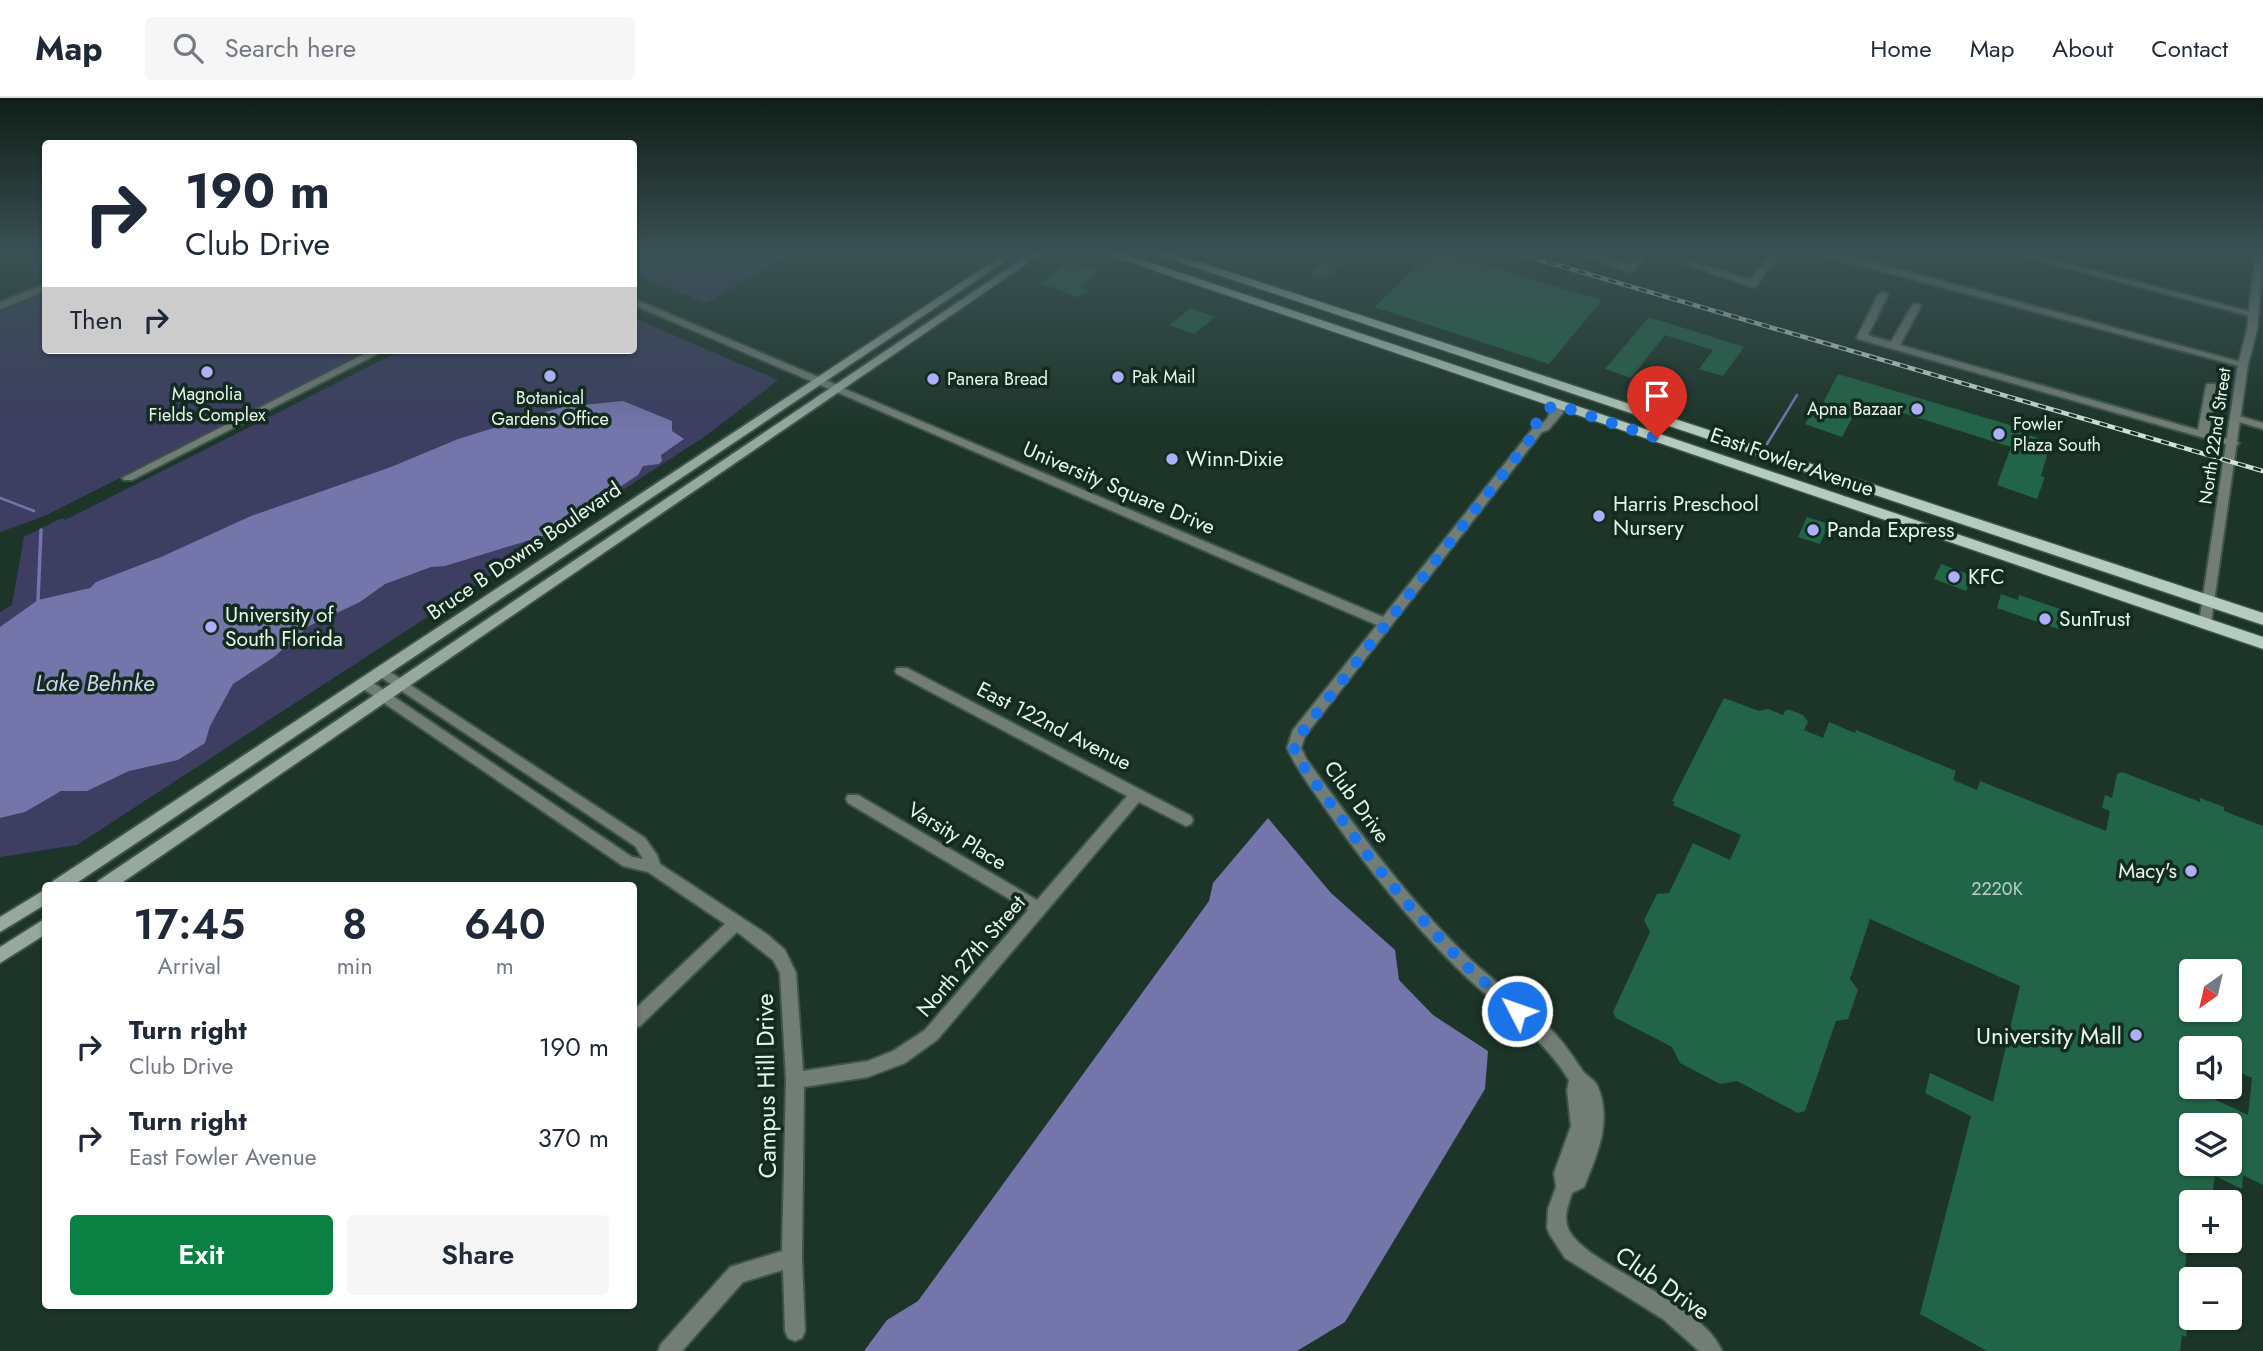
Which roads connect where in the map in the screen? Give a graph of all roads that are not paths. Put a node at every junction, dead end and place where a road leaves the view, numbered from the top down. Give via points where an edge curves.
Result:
1 (656, 311) edge
2 (924, 311) edge
3 (953, 311) edge
4 (1281, 311) edge
5 (1335, 311) edge
6 (1876, 311) edge
7 (1913, 311) edge
8 (2047, 311) edge
9 (2244, 311) edge
10 (2254, 314) joint
11 (1894, 347) junction
12 (372, 354) edge
13 (2243, 364) junction
14 (819, 380) junction
15 (2211, 386) dead end
16 (838, 389) junction
17 (1557, 405) junction
18 (2236, 418) junction
19 (2263, 426) edge
20 (1704, 434) junction
21 (2203, 434) junction
22 (2233, 443) junction
23 (128, 478) dead end
24 (2208, 601) junction
25 (2263, 619) edge
26 (1385, 623) junction
27 (2205, 624) junction
28 (2263, 643) edge
29 (381, 671) junction
30 (902, 671) dead end
31 (364, 683) junction
32 (401, 684) junction
33 (383, 696) junction
34 (1138, 793) junction
35 (853, 799) dead end
36 (1186, 820) dead end
37 (652, 867) junction
38 (65, 882) edge
39 (110, 882) edge
40 (42, 898) edge
41 (1038, 909) junction
42 (736, 923) junction
43 (0, 925) edge
44 (42, 928) edge
45 (0, 956) edge
46 (637, 1018) edge
47 (794, 1080) junction
48 (792, 1258) junction
49 (796, 1331) dead end
50 (668, 1351) edge
51 (1712, 1351) edge

1 - 14 street, University Square Drive
2 - 14 main road, Bruce B Downs Boulevard
3 - 16 main road, Bruce B Downs Boulevard
4 - 17 main road, East Fowler Avenue
5 - 20 main road, East Fowler Avenue
6 - 11 street via 1863,337
7 - 11 street
8 - 13 street
9 - 10 street
10 - 13 street, North 22nd Street
11 - 21 street
12 - 23 street
13 - 18 street, North 22nd Street
14 - 16 street, University Square Drive
14 - 29 main road, Bruce B Downs Boulevard
15 - 21 street
16 - 26 street, University Square Drive
16 - 32 main road, Bruce B Downs Boulevard
17 - 20 main road via 1573,402 1658,427
17 - 26 street, Club Drive via 1558,412 1538,429
17 - 27 main road, East Fowler Avenue
18 - 19 street
18 - 22 street, North 22nd Street
20 - 24 main road, East Fowler Avenue
21 - 22 street
22 - 24 street, North 22nd Street
24 - 25 main road, East Fowler Avenue
24 - 27 street, North 22nd Street
26 - 51 street, Club Drive via 1298,734 1296,755 1406,902 1463,963 1549,1039 1589,1088 1595,1127 1592,1146 1577,1181 1565,1187 1555,1219 1563,1240 1572,1251 1670,1312
27 - 28 main road, East Fowler Avenue
29 - 31 main road, Bruce B Downs Boulevard
29 - 32 street, Campus Hill Drive
30 - 34 street, East 122nd Avenue
31 - 33 street, Campus Hill Drive
31 - 38 main road, Bruce B Downs Boulevard
32 - 33 main road, Bruce B Downs Boulevard
32 - 37 street, Campus Hill Drive via 640,842
33 - 37 street, Campus Hill Drive via 628,862
33 - 39 main road, Bruce B Downs Boulevard
34 - 36 street, East 122nd Avenue
34 - 41 street, North 27th Street
35 - 41 street, Varsity Place
37 - 42 street, Campus Hill Drive
40 - 43 main road
41 - 47 street, North 27th Street via 931,1035 899,1057 868,1069
42 - 46 street
42 - 47 street, Campus Hill Drive via 779,955 788,973
44 - 45 main road
47 - 48 street, Campus Hill Drive
48 - 49 street, Campus Hill Drive
48 - 50 street via 737,1274

